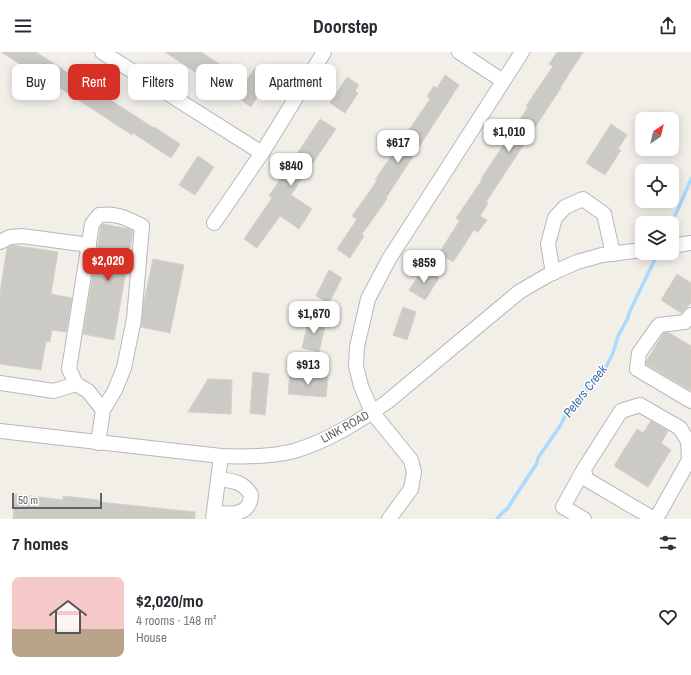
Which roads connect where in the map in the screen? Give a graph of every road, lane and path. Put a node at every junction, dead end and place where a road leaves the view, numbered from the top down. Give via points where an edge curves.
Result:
1 (102, 52) edge
2 (324, 52) edge
3 (459, 52) edge
4 (522, 52) edge
5 (503, 81) junction
6 (262, 153) junction
7 (214, 223) dead end
8 (0, 242) edge
9 (691, 243) edge
10 (89, 245) junction
11 (679, 245) edge
12 (635, 251) edge
13 (613, 254) junction
14 (553, 273) junction
15 (691, 315) edge
16 (0, 384) edge
17 (76, 384) junction
18 (691, 401) edge
19 (103, 410) junction
20 (372, 412) junction
21 (0, 431) edge
22 (98, 443) junction
23 (690, 450) edge
24 (221, 456) junction
25 (584, 469) junction
26 (218, 480) junction
27 (213, 516) edge
28 (389, 519) edge
29 (584, 519) edge
30 (655, 519) edge

1 - 6 street
2 - 6 street
3 - 5 street
4 - 5 street
5 - 20 street via 389,260 368,299 357,347 356,366 362,391
6 - 7 street
8 - 10 street via 10,237 22,236
9 - 11 street
10 - 17 street via 68,369
10 - 19 street via 92,224 99,215 126,217 142,226 134,319 124,368
12 - 13 street, LINK ROAD
13 - 14 street, LINK ROAD via 577,262
13 - 14 street via 604,214 583,199 565,208 556,218 548,244
14 - 20 street, LINK ROAD via 518,292
15 - 18 street via 685,322 659,325 639,353 636,369
16 - 17 street via 54,391
17 - 19 street via 88,391
19 - 22 street
20 - 24 street, LINK ROAD via 344,430 294,451 244,457
20 - 28 street via 411,460 414,472 411,489
21 - 22 street, LINK ROAD
22 - 24 street, LINK ROAD
23 - 25 street via 680,428 640,405 621,411
23 - 30 street via 689,460
24 - 26 street
25 - 29 street via 562,507
25 - 30 street via 586,479
26 - 27 street
26 - 27 street via 241,483 251,495 249,504 242,511

